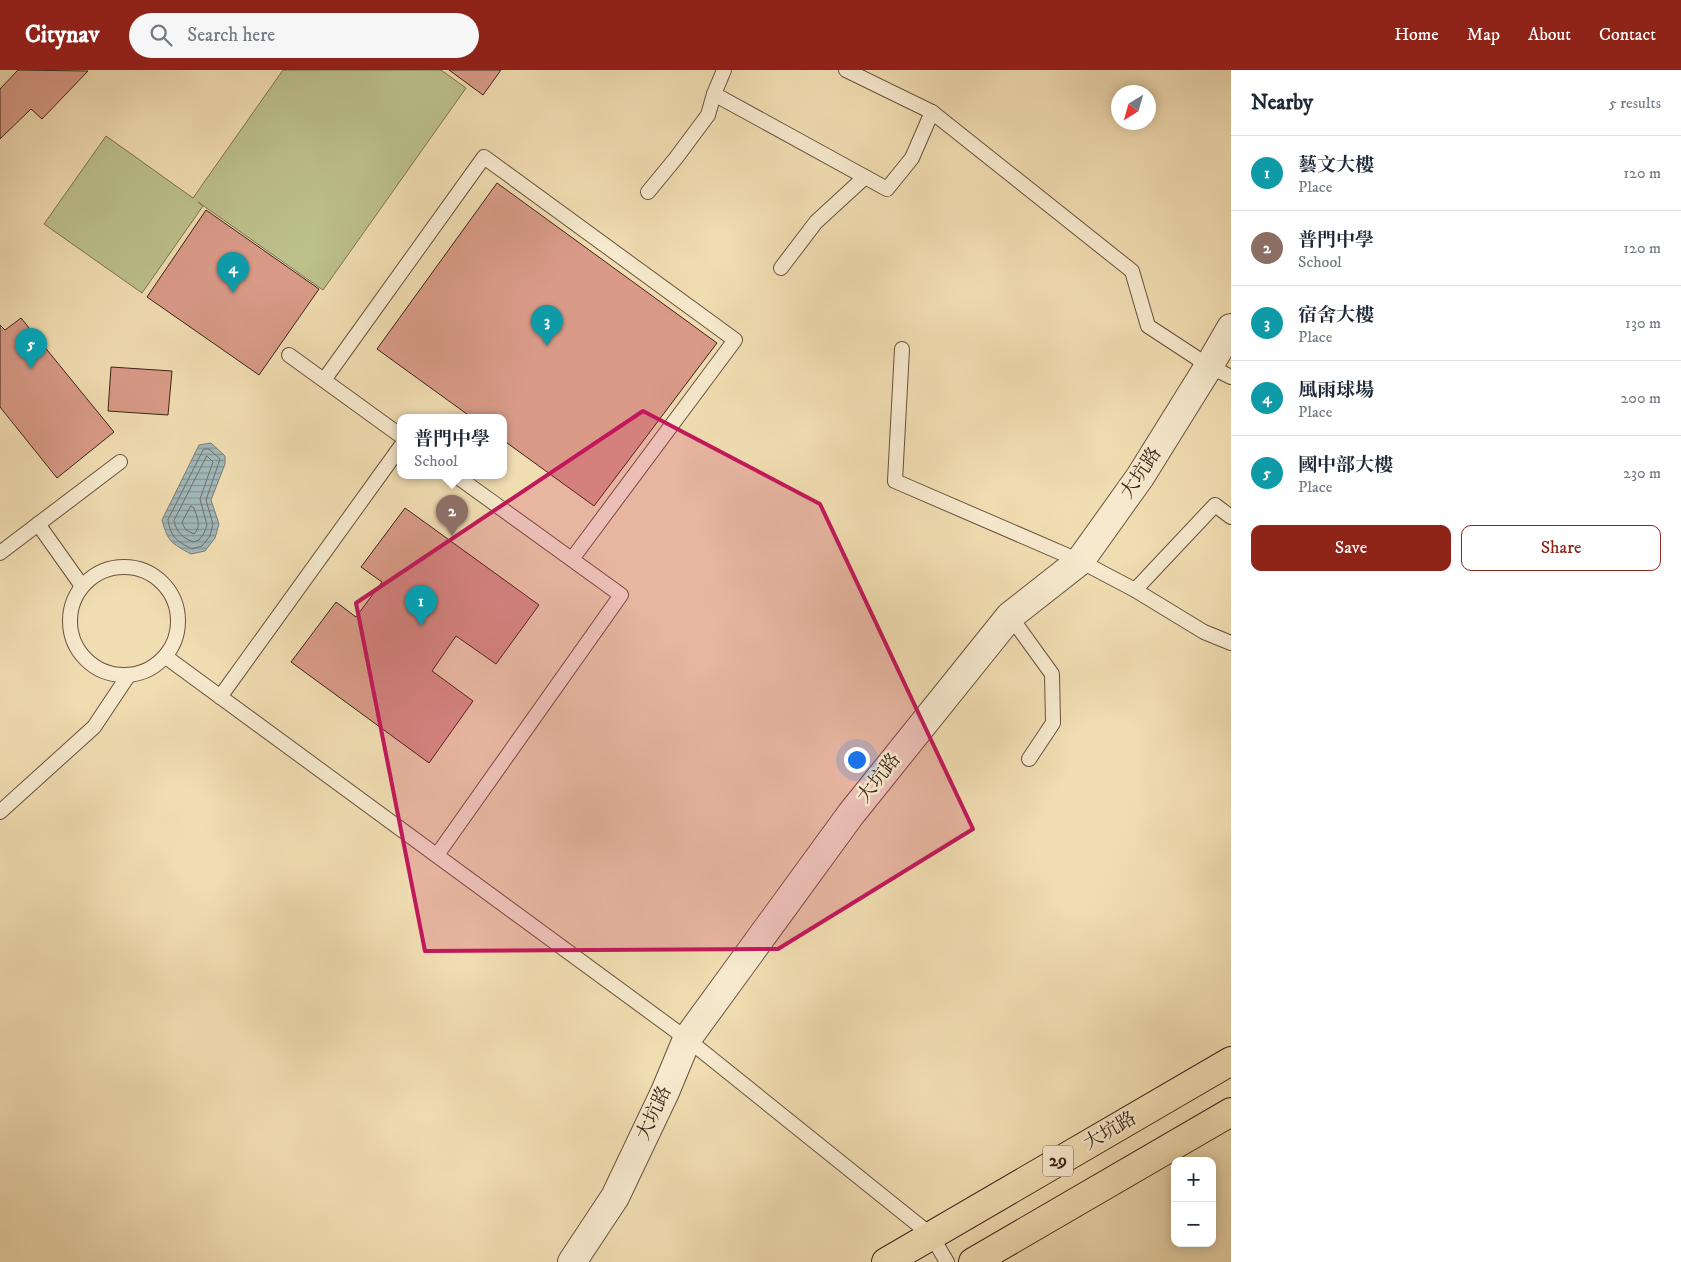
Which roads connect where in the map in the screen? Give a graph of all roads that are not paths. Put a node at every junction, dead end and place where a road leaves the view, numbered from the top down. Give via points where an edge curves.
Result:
1 (724, 70) edge
2 (846, 70) edge
3 (714, 94) junction
4 (932, 112) junction
5 (865, 177) junction
6 (648, 192) dead end
7 (781, 268) dead end
8 (1231, 328) edge
9 (902, 349) dead end
10 (289, 355) dead end
11 (1220, 372) edge
12 (324, 380) junction
13 (397, 433) edge
14 (397, 452) edge
15 (120, 462) dead end
16 (461, 479) edge
17 (1231, 517) edge
18 (38, 524) junction
19 (0, 554) edge
20 (572, 559) junction
21 (1080, 561) junction
22 (82, 586) junction
23 (1135, 590) junction
24 (1010, 616) junction
25 (1231, 643) edge
26 (166, 657) junction
27 (128, 676) junction
28 (220, 697) junction
29 (1029, 759) dead end
30 (0, 812) edge
31 (437, 855) junction
32 (687, 1039) junction
33 (1231, 1061) edge
34 (1231, 1112) edge
35 (931, 1235) junction
36 (572, 1262) edge
37 (886, 1262) edge
38 (947, 1262) edge
39 (973, 1262) edge

1 - 3 lane
2 - 4 lane
3 - 5 lane
3 - 6 lane via 708,115
4 - 5 lane via 912,158 887,189
4 - 11 lane via 1132,271 1148,326
5 - 7 lane via 816,222
8 - 11 street, 大坑路
9 - 21 lane via 895,481
10 - 12 lane
11 - 21 street, 大坑路
12 - 13 lane
12 - 20 lane via 484,157 735,340
14 - 28 lane
15 - 18 lane
16 - 20 lane
17 - 23 lane via 1215,506
18 - 19 lane
18 - 22 lane
20 - 31 lane via 621,595
21 - 23 lane
21 - 24 street, 大坑路
22 - 26 lane via 99,573 119,567 141,569 159,580 173,597 178,617 176,639
22 - 27 lane via 71,604 69,626 75,646 88,663 107,674
23 - 25 lane via 1204,632
24 - 29 lane via 1052,674 1053,723
24 - 32 street, 大坑路 via 851,814
26 - 27 lane via 149,670
26 - 28 lane
27 - 30 lane via 94,727
28 - 31 lane
31 - 32 lane
32 - 35 lane
32 - 36 street, 大坑路 via 615,1197
33 - 35 main road, 大坑路 / 29
34 - 39 main road, 29
35 - 37 main road, 大坑路 / 29
35 - 38 lane

